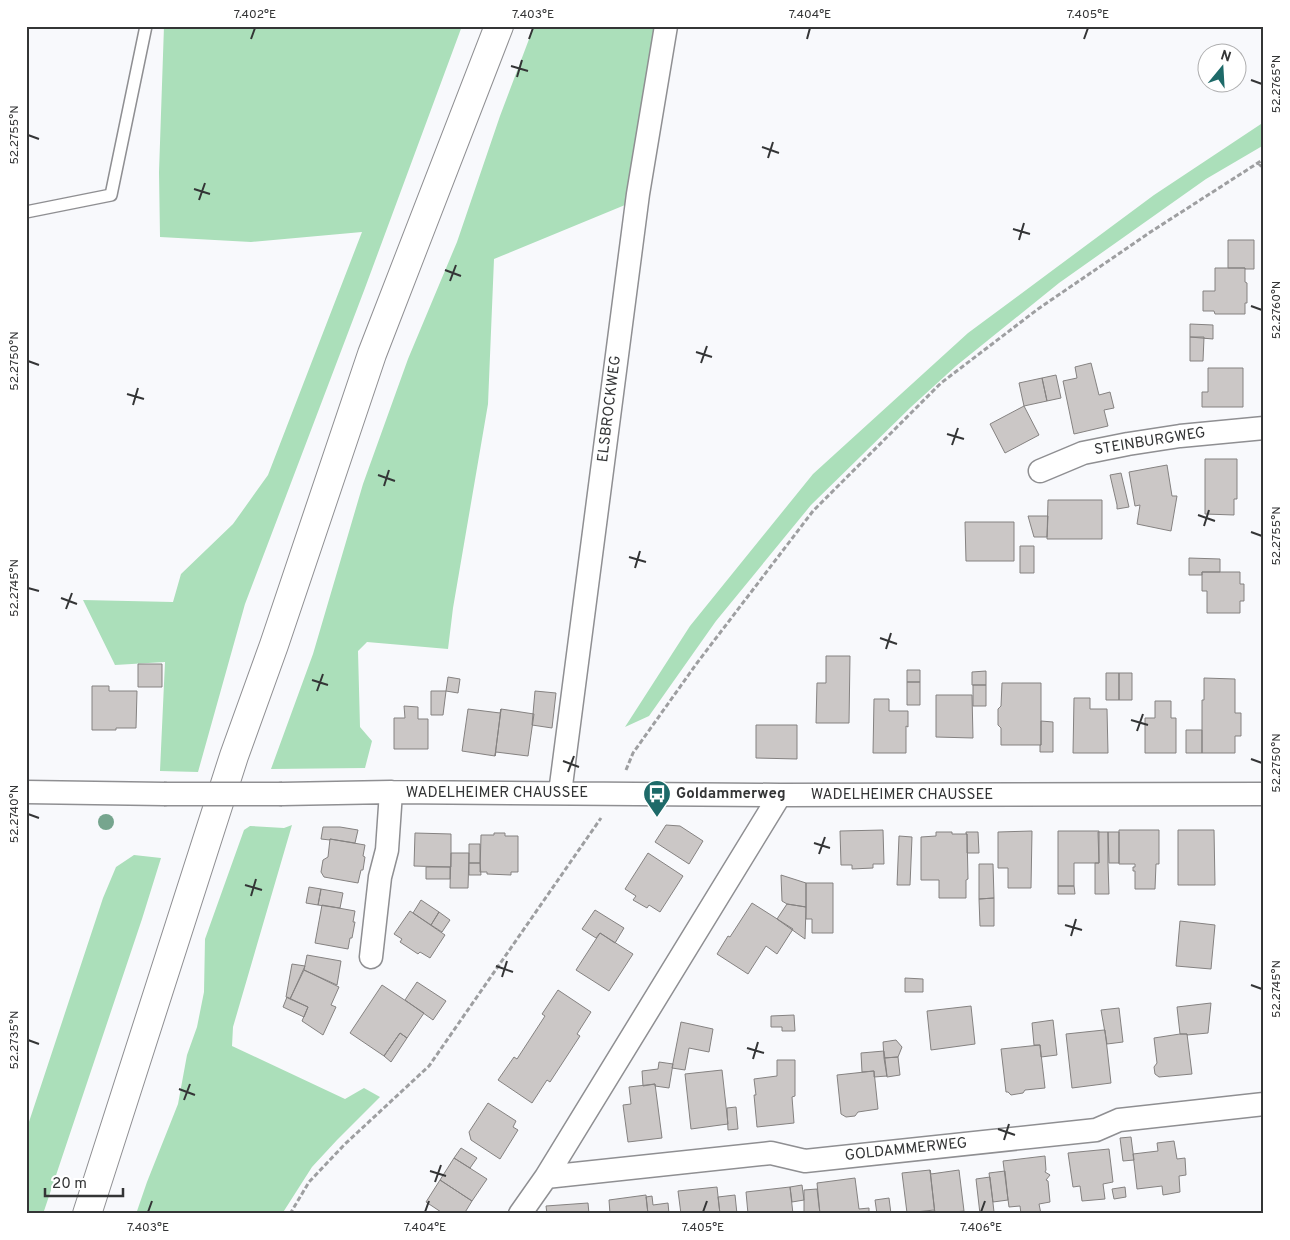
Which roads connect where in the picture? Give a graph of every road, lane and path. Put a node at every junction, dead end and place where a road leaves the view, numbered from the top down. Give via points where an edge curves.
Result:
1 (146, 26) edge
2 (499, 26) edge
3 (666, 26) edge
4 (1264, 159) edge
5 (1258, 163) junction
6 (1264, 169) edge
7 (26, 212) edge
8 (1264, 428) edge
9 (1040, 471) dead end
10 (26, 792) edge
11 (391, 792) junction
12 (560, 793) junction
13 (616, 794) junction
14 (1264, 794) edge
15 (780, 795) junction
16 (372, 957) dead end
17 (1264, 1104) edge
18 (546, 1177) junction
19 (87, 1214) edge
20 (290, 1214) edge
21 (520, 1214) edge

1 - 7 lane via 111,194
2 - 19 highway via 372,354 234,756
3 - 12 street, ELSBROCKWEG via 637,204
4 - 5 path
5 - 6 path
5 - 13 path via 1038,309 941,383 813,511 638,746
8 - 9 street, STEINBURGWEG via 1128,444 1083,453
10 - 11 street, WADELHEIMER CHAUSSEE, bridge
11 - 12 street, WADELHEIMER CHAUSSEE
11 - 16 street, WADELHEIMER CHAUSSEE via 387,850 380,877
12 - 13 street, WADELHEIMER CHAUSSEE
13 - 15 street, WADELHEIMER CHAUSSEE
13 - 20 path via 430,1066 345,1144 309,1182
14 - 15 street, WADELHEIMER CHAUSSEE
15 - 18 street
17 - 18 street, GOLDAMMERWEG via 1119,1120 1096,1130 805,1161 771,1153
18 - 21 street

